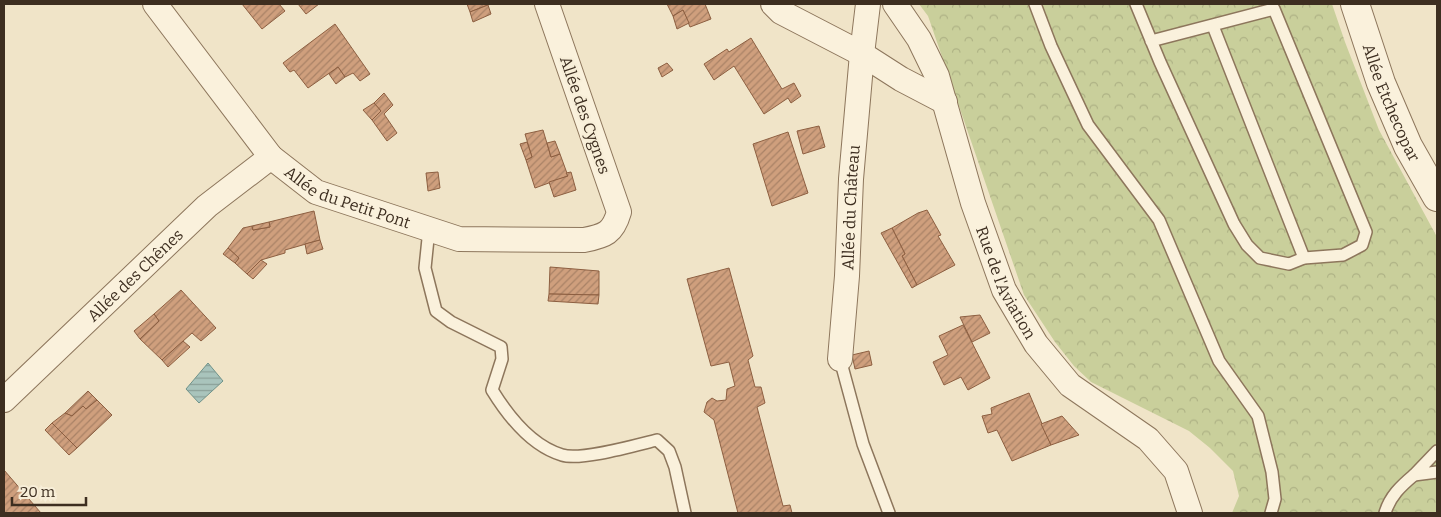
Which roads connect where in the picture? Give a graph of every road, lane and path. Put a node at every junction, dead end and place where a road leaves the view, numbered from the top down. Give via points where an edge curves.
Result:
1 (155, 4) edge
2 (547, 4) edge
3 (773, 4) edge
4 (868, 4) edge
5 (895, 4) edge
6 (1035, 4) edge
7 (1136, 4) edge
8 (1356, 4) edge
9 (1213, 26) junction
10 (1151, 41) junction
11 (862, 54) junction
12 (945, 102) junction
13 (271, 157) junction
14 (1437, 197) edge
15 (615, 226) joint
16 (429, 229) junction
17 (1304, 258) junction
18 (840, 359) joint
19 (4, 400) edge
20 (1437, 451) edge
21 (1437, 472) edge
22 (1414, 474) junction
23 (684, 513) edge
24 (890, 513) edge
25 (1190, 513) edge
26 (1271, 513) edge
27 (1385, 513) edge

1 - 13 street, Allée du Petit Pont
2 - 15 street, Allée des Cygnes via 619,212
3 - 11 street via 781,12
4 - 11 street, Allée du Château
5 - 12 street, Rue de l'Aviation via 919,39 937,76
6 - 26 lane via 1088,125 1159,220 1219,362 1258,416 1272,472 1275,499
7 - 10 lane
8 - 14 street, Allée Etchecopar via 1400,128
9 - 10 lane
9 - 17 lane
9 - 17 lane via 1274,9 1366,232 1362,244 1343,255
10 - 17 lane via 1234,224 1247,245 1260,258 1289,264
11 - 12 street
11 - 18 street, Allée du Château
12 - 25 street, Rue de l'Aviation via 972,203 1004,290 1036,344 1070,385 1148,439 1176,471
13 - 16 street, Allée du Petit Pont via 316,192
13 - 19 street, Allée des Chênes via 207,206
15 - 16 street, Allée du Petit Pont via 601,237 584,240 458,239
16 - 23 lane via 425,268 436,311 501,347 502,359 492,390 508,415 537,442 562,455 588,455 657,440 669,451 675,467
18 - 24 lane via 863,444
20 - 22 lane
21 - 22 lane
22 - 27 lane via 1395,492

